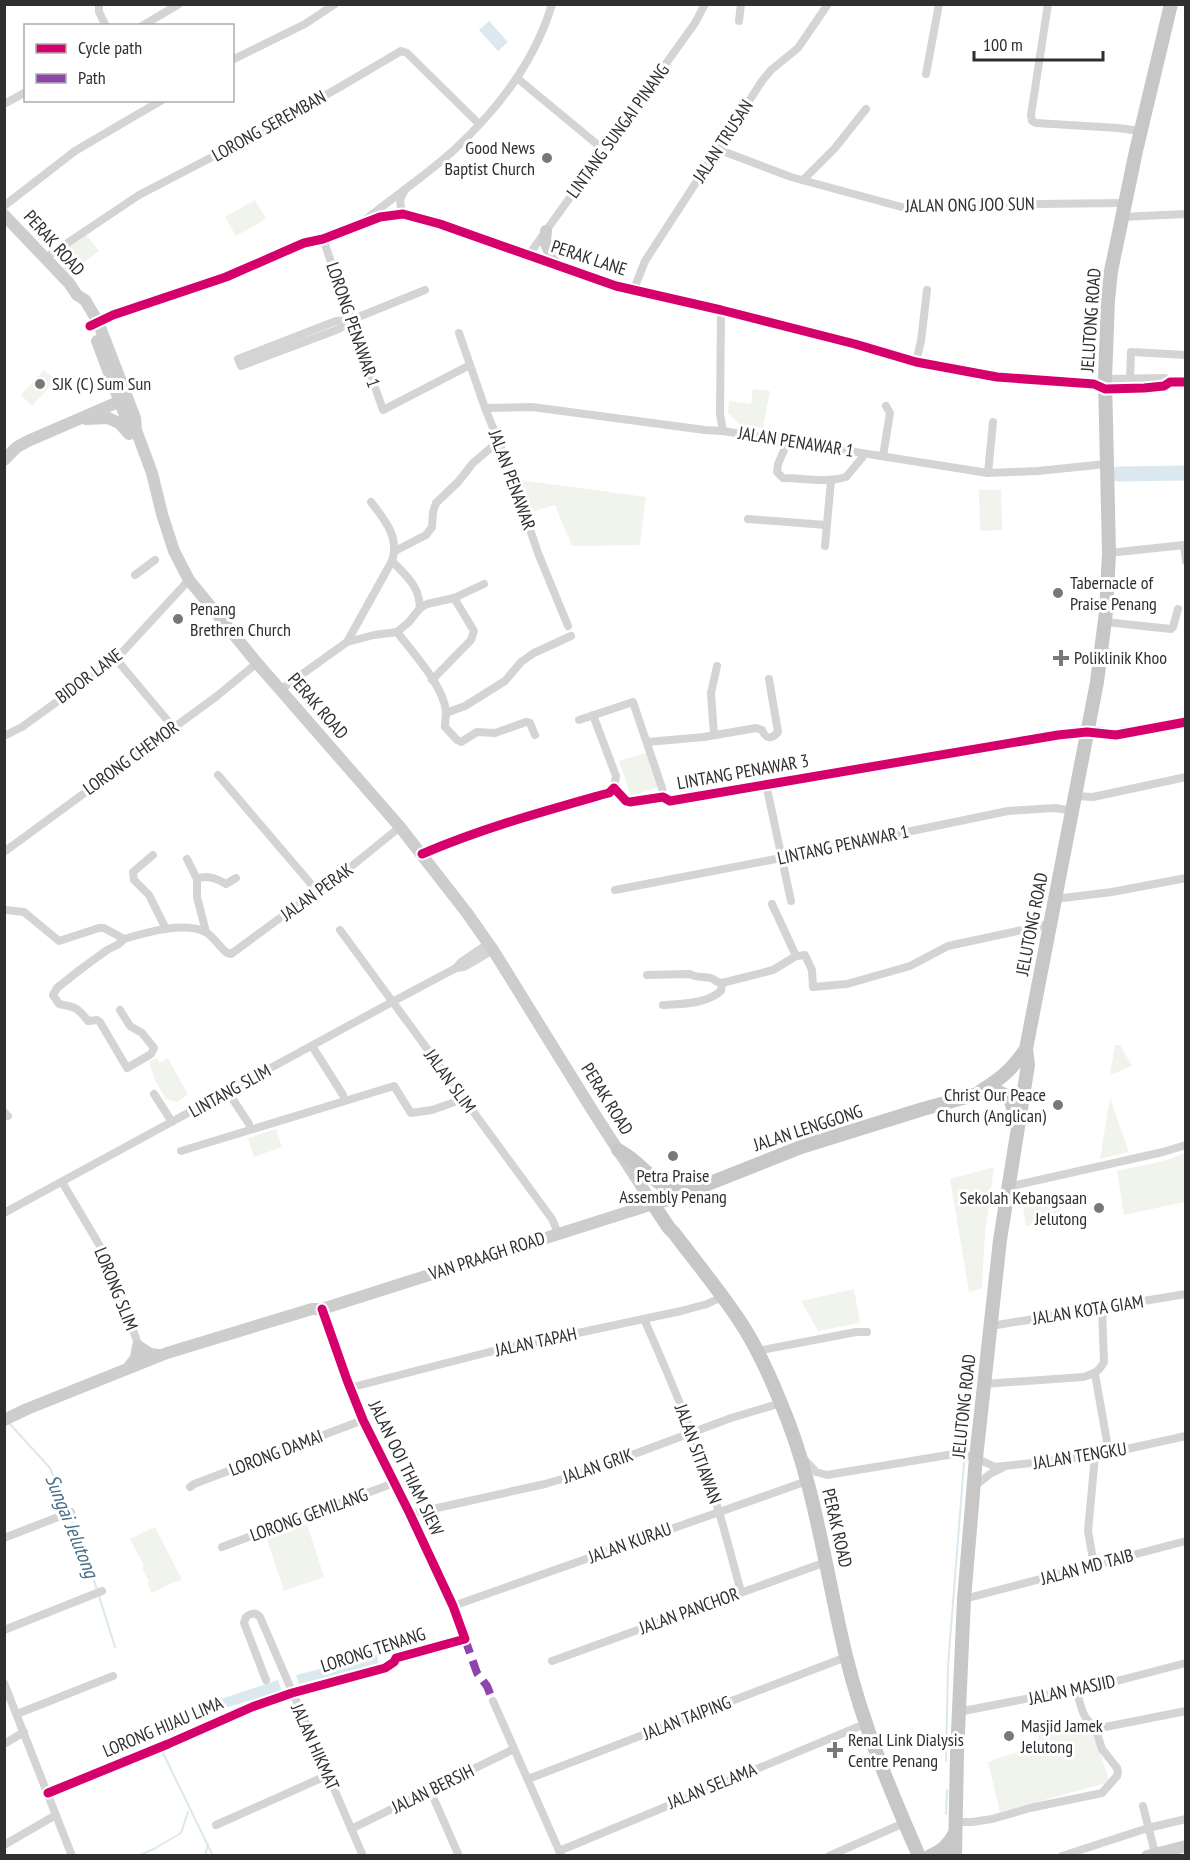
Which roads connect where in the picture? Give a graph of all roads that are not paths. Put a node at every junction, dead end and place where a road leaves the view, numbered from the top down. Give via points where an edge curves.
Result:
1 (99, 4) edge
2 (179, 4) edge
3 (335, 4) edge
4 (552, 4) edge
5 (705, 4) edge
6 (741, 4) edge
7 (828, 4) edge
8 (939, 4) edge
9 (1048, 4) edge
10 (1170, 4) edge
11 (162, 9) edge
12 (740, 21) dead end
13 (105, 24) edge
14 (144, 24) edge
15 (234, 59) edge
16 (926, 74) dead end
17 (517, 78) junction
18 (24, 93) edge
19 (159, 102) edge
20 (4, 104) edge
21 (866, 109) dead end
22 (479, 124) junction
23 (1140, 131) junction
24 (717, 149) junction
25 (604, 150) junction
26 (803, 180) junction
27 (408, 186) junction
28 (1124, 203) junction
29 (4, 206) edge
30 (403, 214) junction
31 (1185, 214) edge
32 (4, 215) edge
33 (1121, 217) junction
34 (362, 223) junction
35 (546, 231) junction
36 (322, 239) junction
37 (528, 256) junction
38 (45, 258) junction
39 (555, 265) junction
40 (634, 289) junction
41 (425, 290) dead end
42 (927, 290) dead end
43 (721, 310) junction
44 (351, 320) junction
45 (94, 324) junction
46 (459, 333) dead end
47 (106, 342) junction
48 (1185, 355) edge
49 (916, 362) junction
50 (470, 365) junction
51 (1130, 378) junction
52 (1170, 382) junction
53 (1185, 382) edge
54 (1101, 384) junction
55 (124, 399) junction
56 (886, 406) dead end
57 (485, 408) junction
58 (79, 418) junction
59 (993, 422) dead end
60 (723, 430) junction
61 (499, 441) junction
62 (142, 445) junction
63 (883, 456) junction
64 (862, 458) dead end
65 (4, 460) edge
66 (1106, 464) junction
67 (988, 473) junction
68 (831, 480) junction
69 (371, 502) dead end
70 (748, 519) dead end
71 (826, 525) junction
72 (1184, 545) edge
73 (825, 546) dead end
74 (395, 551) junction
75 (1109, 553) junction
76 (155, 560) dead end
77 (392, 561) junction
78 (1185, 561) edge
79 (135, 575) dead end
80 (189, 580) junction
81 (484, 584) dead end
82 (454, 598) junction
83 (420, 608) junction
84 (1178, 609) dead end
85 (1105, 622) junction
86 (568, 626) dead end
87 (397, 632) junction
88 (571, 636) dead end
89 (347, 642) junction
90 (116, 659) junction
91 (257, 663) junction
92 (717, 666) dead end
93 (770, 679) dead end
94 (432, 680) junction
95 (280, 690) junction
96 (446, 713) junction
97 (593, 715) junction
98 (579, 720) dead end
99 (1185, 722) edge
100 (173, 727) junction
101 (1087, 732) junction
102 (535, 735) dead end
103 (714, 735) junction
104 (4, 736) edge
105 (647, 742) junction
106 (218, 775) dead end
107 (1185, 777) edge
108 (766, 784) junction
109 (614, 788) junction
110 (1075, 796) junction
111 (663, 797) junction
112 (1073, 811) junction
113 (400, 827) junction
114 (4, 852) edge
115 (422, 854) junction
116 (153, 855) dead end
117 (782, 858) junction
118 (187, 859) dead end
119 (236, 878) dead end
120 (1185, 878) edge
121 (198, 879) junction
122 (615, 890) dead end
123 (317, 891) junction
124 (1055, 899) junction
125 (790, 901) dead end
126 (772, 904) dead end
127 (4, 909) edge
128 (1050, 924) junction
129 (166, 929) junction
130 (340, 930) dead end
131 (206, 932) junction
132 (124, 939) junction
133 (491, 947) junction
134 (796, 956) junction
135 (647, 975) dead end
136 (722, 983) junction
137 (392, 1002) junction
138 (663, 1005) dead end
139 (120, 1010) dead end
140 (312, 1046) junction
141 (1026, 1048) junction
142 (228, 1092) junction
143 (154, 1094) dead end
144 (977, 1094) junction
145 (343, 1095) dead end
146 (463, 1099) junction
147 (172, 1122) junction
148 (249, 1124) dead end
149 (1185, 1145) edge
150 (618, 1150) junction
151 (181, 1151) dead end
152 (62, 1182) junction
153 (1008, 1187) junction
154 (685, 1193) junction
155 (657, 1202) junction
156 (4, 1214) edge
157 (558, 1233) junction
158 (999, 1252) junction
159 (1185, 1294) edge
160 (722, 1297) junction
161 (1102, 1308) junction
162 (322, 1309) junction
163 (644, 1320) junction
164 (991, 1326) junction
165 (867, 1332) dead end
166 (138, 1346) junction
167 (757, 1351) junction
168 (161, 1355) junction
169 (145, 1364) junction
170 (129, 1367) junction
171 (1095, 1374) junction
172 (984, 1384) junction
173 (350, 1388) junction
174 (781, 1403) junction
175 (9, 1418) edge
176 (363, 1420) junction
177 (692, 1433) junction
178 (1185, 1436) edge
179 (1108, 1453) junction
180 (800, 1455) junction
181 (1095, 1456) junction
182 (976, 1458) junction
183 (1008, 1466) junction
184 (807, 1481) junction
185 (394, 1483) junction
186 (975, 1486) junction
187 (190, 1487) dead end
188 (719, 1511) junction
189 (67, 1513) dead end
190 (410, 1514) junction
191 (4, 1538) edge
192 (1185, 1541) edge
193 (222, 1547) dead end
194 (826, 1562) junction
195 (1094, 1565) junction
196 (102, 1591) dead end
197 (741, 1592) junction
198 (964, 1593) junction
199 (453, 1606) junction
200 (4, 1630) edge
201 (465, 1639) joint
202 (846, 1657) junction
203 (552, 1661) dead end
204 (1185, 1663) edge
205 (113, 1676) dead end
206 (266, 1680) dead end
207 (4, 1683) edge
208 (1077, 1689) junction
209 (290, 1690) junction
210 (493, 1701) dead end
211 (1185, 1711) edge
212 (958, 1712) junction
213 (16, 1714) junction
214 (865, 1724) junction
215 (1095, 1727) junction
216 (24, 1732) junction
217 (4, 1744) edge
218 (514, 1749) junction
219 (328, 1775) junction
220 (528, 1779) junction
221 (430, 1790) junction
222 (48, 1793) junction
223 (1143, 1806) dead end
224 (56, 1815) junction
225 (1185, 1819) edge
226 (904, 1823) junction
227 (216, 1825) dead end
228 (956, 1827) junction
229 (1148, 1827) junction
230 (351, 1829) junction
231 (4, 1845) edge
232 (1185, 1846) edge
233 (561, 1853) edge
234 (917, 1853) edge
235 (1151, 1854) edge
236 (72, 1856) edge
237 (363, 1856) edge
238 (459, 1856) edge
239 (829, 1856) edge
240 (930, 1856) edge
241 (955, 1856) edge
242 (1062, 1856) edge

1 - 13 street
2 - 11 street
3 - 15 street
4 - 17 street via 535,49
5 - 25 street, LINTANG SUNGAI PINANG
6 - 12 street
7 - 24 street, JALAN TRUSAN via 798,48 762,81
8 - 16 street
9 - 23 street via 1032,121
10 - 23 main road, JELUTONG ROAD
11 - 14 street
17 - 22 street
17 - 25 street
18 - 20 street
19 - 29 street via 75,151
21 - 26 street
22 - 27 street
22 - 38 street, LORONG SEREMBAN via 401,51 251,137 139,195
23 - 28 main road, JELUTONG ROAD
24 - 26 street, JALAN ONG JOO SUN
24 - 40 street, JALAN TRUSAN via 645,261
25 - 35 street, LINTANG SUNGAI PINANG
26 - 28 street, JALAN ONG JOO SUN via 909,209 928,210 940,205
27 - 30 street via 399,202
27 - 34 street
28 - 33 main road, JELUTONG ROAD
30 - 34 main road, PERAK LANE
30 - 37 main road, PERAK LANE
31 - 33 street
32 - 38 main road, PERAK ROAD
33 - 54 main road, JELUTONG ROAD via 1111,271
34 - 36 main road, PERAK LANE
35 - 37 street, LINTANG SUNGAI PINANG
35 - 39 main road via 545,241
36 - 44 street, LORONG PENAWAR 1
36 - 45 main road, PERAK LANE
36 - 47 main road via 307,250 245,276 114,322 106,331
37 - 39 main road, PERAK LANE
38 - 45 main road, PERAK ROAD via 69,284
39 - 40 main road, PERAK LANE
40 - 43 main road, PERAK LANE
41 - 44 street
42 - 49 street
43 - 49 main road, PERAK LANE
43 - 60 street
44 - 44 street via 339,329 241,366 238,359 336,321
44 - 50 street, LORONG PENAWAR 1 via 383,410
45 - 47 main road, PERAK ROAD
45 - 55 main road, PERAK ROAD
46 - 50 street, JALAN PENAWAR
47 - 55 main road, PERAK ROAD
48 - 51 street via 1131,352
49 - 54 main road, PERAK LANE via 997,377
50 - 57 street, JALAN PENAWAR
51 - 52 street via 1165,378
51 - 54 street
52 - 53 street
52 - 54 street via 1164,386
54 - 66 main road, JELUTONG ROAD
55 - 58 main road
55 - 62 main road, PERAK ROAD via 127,421
56 - 63 street via 890,413
57 - 60 street, JALAN PENAWAR 1 via 532,407
57 - 61 street, JALAN PENAWAR
58 - 62 main road via 115,421
58 - 65 main road via 16,447
59 - 67 street
60 - 63 street, JALAN PENAWAR 1
60 - 68 street via 728,435 784,445 777,472 783,478
61 - 74 street via 436,503 432,527 426,535
61 - 86 street, JALAN PENAWAR
62 - 80 main road, PERAK ROAD via 174,552
63 - 67 street, JALAN PENAWAR 1
64 - 68 street via 846,477
66 - 67 street, JALAN PENAWAR 1
66 - 75 main road, JELUTONG ROAD
68 - 71 street
69 - 74 street via 392,534
70 - 71 street
71 - 73 street
72 - 75 street
72 - 78 street
74 - 77 street
75 - 85 main road, JELUTONG ROAD
76 - 79 street
77 - 83 street via 412,581
77 - 89 street
80 - 90 street, BIDOR LANE
80 - 91 main road, PERAK ROAD
81 - 82 street
82 - 83 street
82 - 94 street via 473,635
83 - 87 street
84 - 85 street via 1171,629
85 - 101 main road, JELUTONG ROAD
87 - 89 street
87 - 94 street
88 - 96 street via 534,653 505,681
89 - 95 street
90 - 100 street
90 - 104 street, BIDOR LANE
91 - 95 main road, PERAK ROAD
91 - 100 street, LORONG CHEMOR
92 - 103 street via 711,693
93 - 103 street via 778,732 768,738 759,728
94 - 96 street
95 - 113 main road, PERAK ROAD
96 - 102 street via 445,727 459,742 477,732 495,733 526,722
97 - 98 street
97 - 105 street via 633,702
97 - 109 street via 616,776
99 - 101 street, LINTANG PENAWAR 3 via 1116,735
100 - 114 street, LORONG CHEMOR
101 - 108 street, LINTANG PENAWAR 3
101 - 110 main road, JELUTONG ROAD
103 - 105 street
105 - 111 street
106 - 123 street
107 - 110 street via 1093,797
108 - 111 street, LINTANG PENAWAR 3 via 670,801
108 - 117 street
109 - 111 street, LINTANG PENAWAR 3 via 630,802
109 - 115 street via 609,793 534,814
110 - 112 main road, JELUTONG ROAD
112 - 117 street, LINTANG PENAWAR 1 via 1008,811
112 - 124 main road, JELUTONG ROAD
113 - 115 main road, PERAK ROAD
113 - 123 street, JALAN PERAK
115 - 133 main road, PERAK ROAD
116 - 129 street via 133,872 134,880 149,895
117 - 122 street, LINTANG PENAWAR 1
117 - 125 street
118 - 121 street
119 - 121 street via 226,884 213,877
120 - 124 street
121 - 131 street via 197,897
123 - 131 street, JALAN PERAK via 231,954
124 - 128 main road, JELUTONG ROAD
126 - 134 street
127 - 132 street via 24,912 59,941 99,928
128 - 134 street via 948,946 910,966 847,984 813,987 806,955
128 - 141 main road, JELUTONG ROAD
129 - 131 street
129 - 132 street
130 - 137 street, JALAN SLIM
132 - 139 street via 53,992 59,1004 78,1009 88,1021 100,1022 127,1068 151,1054 154,1048 130,1026
133 - 137 street, LINTANG SLIM via 464,968 456,968
133 - 150 main road, PERAK ROAD
134 - 136 street via 773,970
135 - 136 street via 690,974
136 - 138 street via 721,991 713,997
137 - 140 street, LINTANG SLIM
137 - 146 street, JALAN SLIM
140 - 142 street, LINTANG SLIM
140 - 145 street
141 - 144 main road, JALAN LENGGONG via 1003,1077
141 - 153 main road, JELUTONG ROAD via 1028,1065
142 - 147 street, LINTANG SLIM
142 - 148 street
143 - 147 street
144 - 154 main road, JALAN LENGGONG via 801,1148
144 - 158 main road, JALAN LENGGONG via 1000,1092 1015,1110 995,1247
146 - 151 street via 411,1113 394,1086
146 - 157 street, JALAN SLIM via 552,1219
147 - 152 street, LINTANG SLIM
149 - 153 street
150 - 154 main road via 660,1184
150 - 155 main road, PERAK ROAD
152 - 156 street, LINTANG SLIM
152 - 166 street, LORONG SLIM via 110,1263
153 - 158 main road, JELUTONG ROAD
154 - 155 main road, JALAN LENGGONG
155 - 157 main road, VAN PRAAGH ROAD
155 - 160 main road, PERAK ROAD via 669,1228
157 - 162 main road, VAN PRAAGH ROAD
158 - 164 main road, JELUTONG ROAD
159 - 161 street, JALAN KOTA GIAM
160 - 163 street, JALAN TAPAH
160 - 167 main road, PERAK ROAD
161 - 164 street, JALAN KOTA GIAM
161 - 171 street via 1104,1362
162 - 168 main road, VAN PRAAGH ROAD
162 - 169 main road, VAN PRAAGH ROAD via 315,1316
162 - 173 street, JALAN OOI THIAM SIEW
163 - 173 street, JALAN TAPAH via 489,1352
163 - 177 street, JALAN SITIAWAN
164 - 172 main road, JELUTONG ROAD
165 - 167 street
166 - 168 main road via 150,1354
166 - 169 street, LORONG SLIM
166 - 170 main road
167 - 174 main road, PERAK ROAD
168 - 169 main road, VAN PRAAGH ROAD
169 - 170 main road, VAN PRAAGH ROAD
169 - 175 main road, VAN PRAAGH ROAD via 28,1415
170 - 175 main road, VAN PRAAGH ROAD
171 - 172 street
171 - 179 street
172 - 182 main road, JELUTONG ROAD
173 - 176 street, JALAN OOI THIAM SIEW
174 - 177 street, JALAN GRIK
174 - 180 main road, PERAK ROAD
176 - 185 street, JALAN OOI THIAM SIEW
176 - 187 street, LORONG DAMAI
177 - 188 street, JALAN SITIAWAN
177 - 190 street, JALAN GRIK via 546,1484
178 - 179 street, JALAN TENGKU
179 - 181 street, JALAN TENGKU
180 - 182 street, JALAN TENGKU via 816,1472 827,1475 960,1453
180 - 184 main road, PERAK ROAD
181 - 183 street, JALAN TENGKU
181 - 195 street via 1088,1536
182 - 183 street, JALAN TENGKU via 995,1467
182 - 186 main road, JELUTONG ROAD
183 - 186 street
184 - 188 street, JALAN KURAU
184 - 194 main road, PERAK ROAD
185 - 190 street, JALAN OOI THIAM SIEW
185 - 193 street, LORONG GEMILANG
186 - 198 main road, JELUTONG ROAD
188 - 197 street, JALAN SITIAWAN
188 - 199 street, JALAN KURAU
189 - 191 street
190 - 199 street, JALAN OOI THIAM SIEW
192 - 195 street, JALAN MD TAIB
194 - 197 street, JALAN PANCHOR
194 - 202 main road, PERAK ROAD
195 - 198 street, JALAN MD TAIB via 988,1593
196 - 200 street
197 - 203 street, JALAN PANCHOR
198 - 212 main road, JELUTONG ROAD
199 - 201 street, JALAN OOI THIAM SIEW
201 - 209 street, LORONG TENANG via 396,1658 386,1668
202 - 214 main road, PERAK ROAD
202 - 220 street, JALAN TAIPING
204 - 208 street, JALAN MASJID
205 - 213 street
206 - 209 street, JALAN HIKMAT via 244,1623 251,1614 260,1617
207 - 213 street
208 - 212 street, JALAN MASJID
208 - 215 street via 1086,1719
209 - 219 street, JALAN HIKMAT
209 - 222 street, LORONG HIJAU LIMA
210 - 218 street
211 - 215 street
212 - 228 main road, JELUTONG ROAD
213 - 216 street
214 - 226 main road, PERAK ROAD
214 - 233 street, JALAN SELAMA via 621,1824
215 - 228 street via 1102,1749 1118,1772 1106,1790
216 - 217 street
216 - 222 street
218 - 220 street
218 - 221 street, JALAN BERSIH
219 - 227 street
219 - 230 street, JALAN HIKMAT
220 - 233 street
221 - 230 street, JALAN BERSIH
221 - 238 street
222 - 224 street
223 - 229 street
224 - 231 street
224 - 236 street
225 - 229 street
226 - 234 main road, PERAK ROAD
226 - 239 street
228 - 240 main road via 948,1845
228 - 241 main road, JELUTONG ROAD
229 - 235 street
229 - 242 street
230 - 237 street, JALAN HIKMAT
232 - 235 main road
234 - 240 main road

